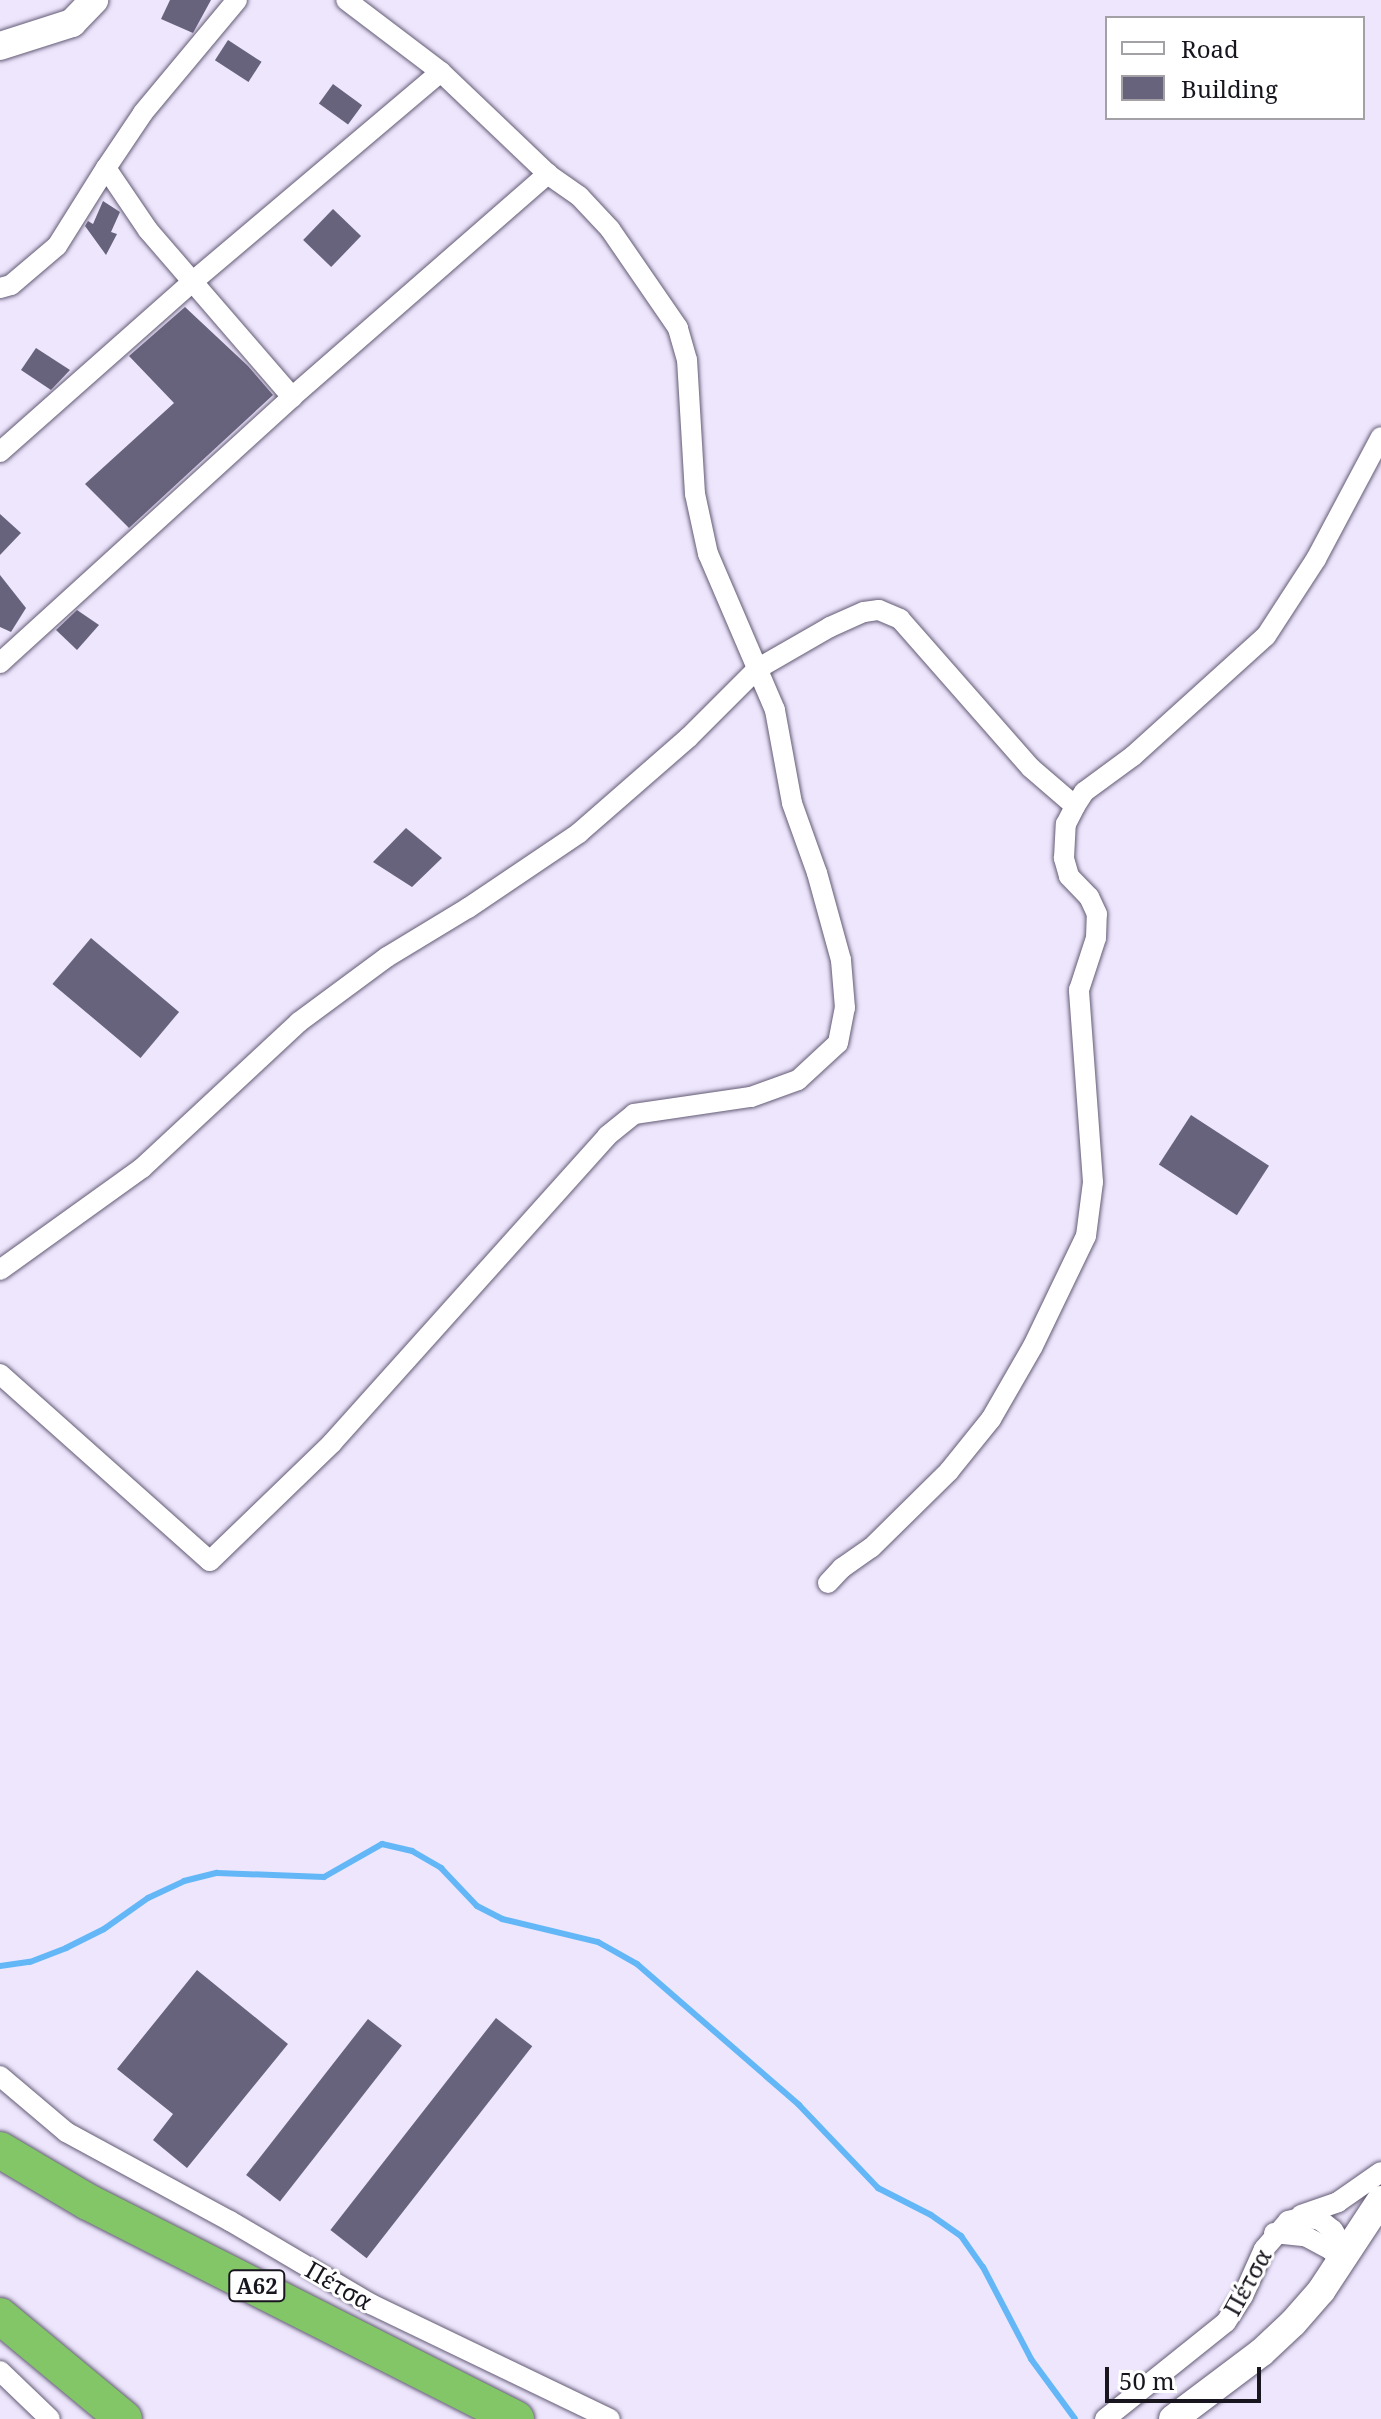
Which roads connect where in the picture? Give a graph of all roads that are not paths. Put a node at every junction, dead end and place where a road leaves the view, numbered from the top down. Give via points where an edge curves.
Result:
1 (94, 0) edge
2 (237, 0) edge
3 (346, 0) edge
4 (0, 46) edge
5 (441, 72) junction
6 (106, 168) junction
7 (548, 174) junction
8 (191, 283) junction
9 (0, 288) edge
10 (292, 397) junction
11 (1381, 437) edge
12 (0, 452) edge
13 (2, 656) edge
14 (757, 669) junction
15 (1075, 806) junction
16 (0, 1270) edge
17 (0, 1374) edge
18 (828, 1583) dead end
19 (0, 2076) edge
20 (0, 2150) edge
21 (1381, 2172) edge
22 (1381, 2200) edge
23 (1281, 2227) junction
24 (1342, 2260) junction
25 (0, 2316) edge
26 (0, 2371) edge
27 (50, 2419) edge
28 (124, 2419) edge
29 (516, 2419) edge
30 (610, 2419) edge
31 (1105, 2419) edge
32 (1173, 2419) edge

1 - 4 main road via 72,23
2 - 6 street via 143,113
3 - 5 street
5 - 7 street
5 - 8 street
6 - 8 street
6 - 9 street via 57,246 11,285
7 - 10 street
7 - 14 street via 579,196 610,229 678,328 688,372 694,479 708,554
8 - 10 street
8 - 12 street
10 - 13 street
11 - 15 street via 1316,559 1266,636 1133,756 1084,792
14 - 15 street via 864,612 888,613 912,632 1039,776
14 - 16 street via 579,833 387,957 299,1022 142,1168
14 - 17 street via 775,710 792,803 841,960 845,1008 838,1043 798,1080 751,1097 634,1114 607,1136 332,1443 210,1561
15 - 18 street via 1066,824 1064,858 1069,876 1097,914 1096,938 1079,990 1093,1182 1086,1236 991,1419 949,1471
19 - 30 street, Πέτσα via 66,2132 371,2304
20 - 29 highway, Α62 via 88,2202
21 - 23 street via 1338,2202
22 - 24 main road
23 - 24 street, Πέτσα
23 - 31 street, Πέτσα via 1226,2322
24 - 32 main road via 1293,2323
25 - 28 highway
26 - 27 street

